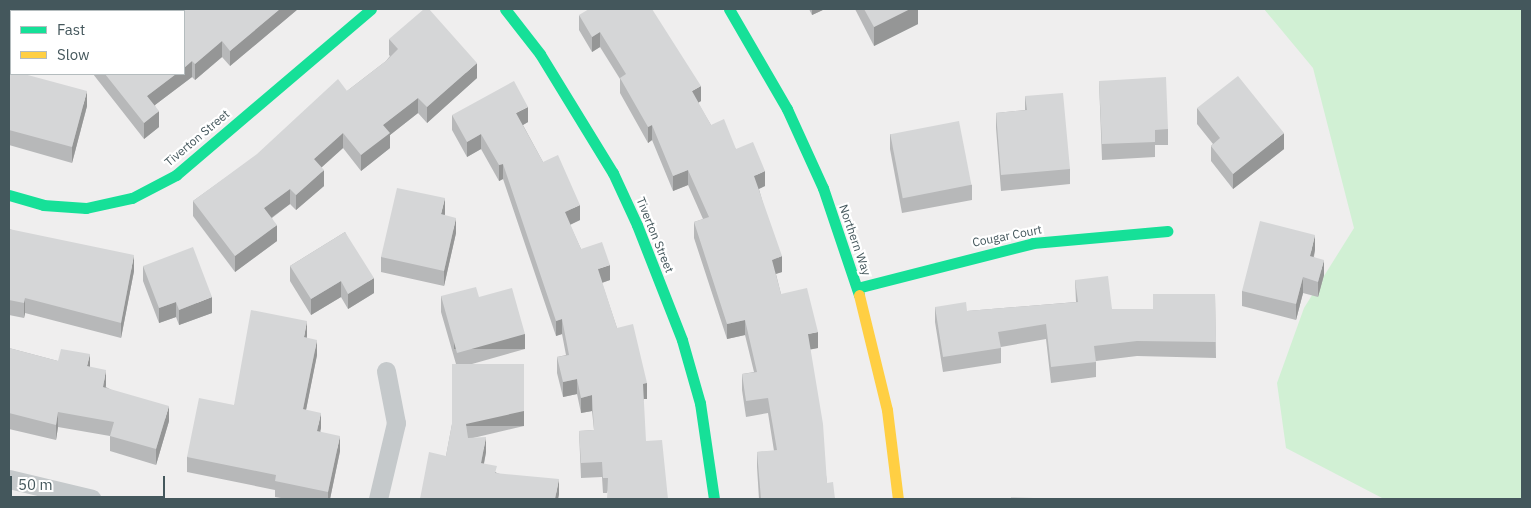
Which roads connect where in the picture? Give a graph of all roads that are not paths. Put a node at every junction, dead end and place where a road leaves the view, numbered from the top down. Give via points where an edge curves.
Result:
1 (371, 9) edge
2 (505, 9) edge
3 (729, 9) edge
4 (9, 194) edge
5 (1167, 231) dead end
6 (857, 288) junction
7 (386, 371) dead end
8 (9, 479) edge
9 (92, 499) edge
10 (378, 499) edge
11 (714, 499) edge
12 (898, 499) edge

1 - 4 street, Tiverton Street via 176,175 132,198 86,208 43,205
2 - 11 street, Tiverton Street via 540,54 613,173 637,225 682,340 700,403
3 - 6 street, Northern Way via 787,109 823,188
5 - 6 street, Cougar Court via 1033,243
6 - 12 street, Northern Way via 887,410
7 - 10 street via 396,423
8 - 9 street

